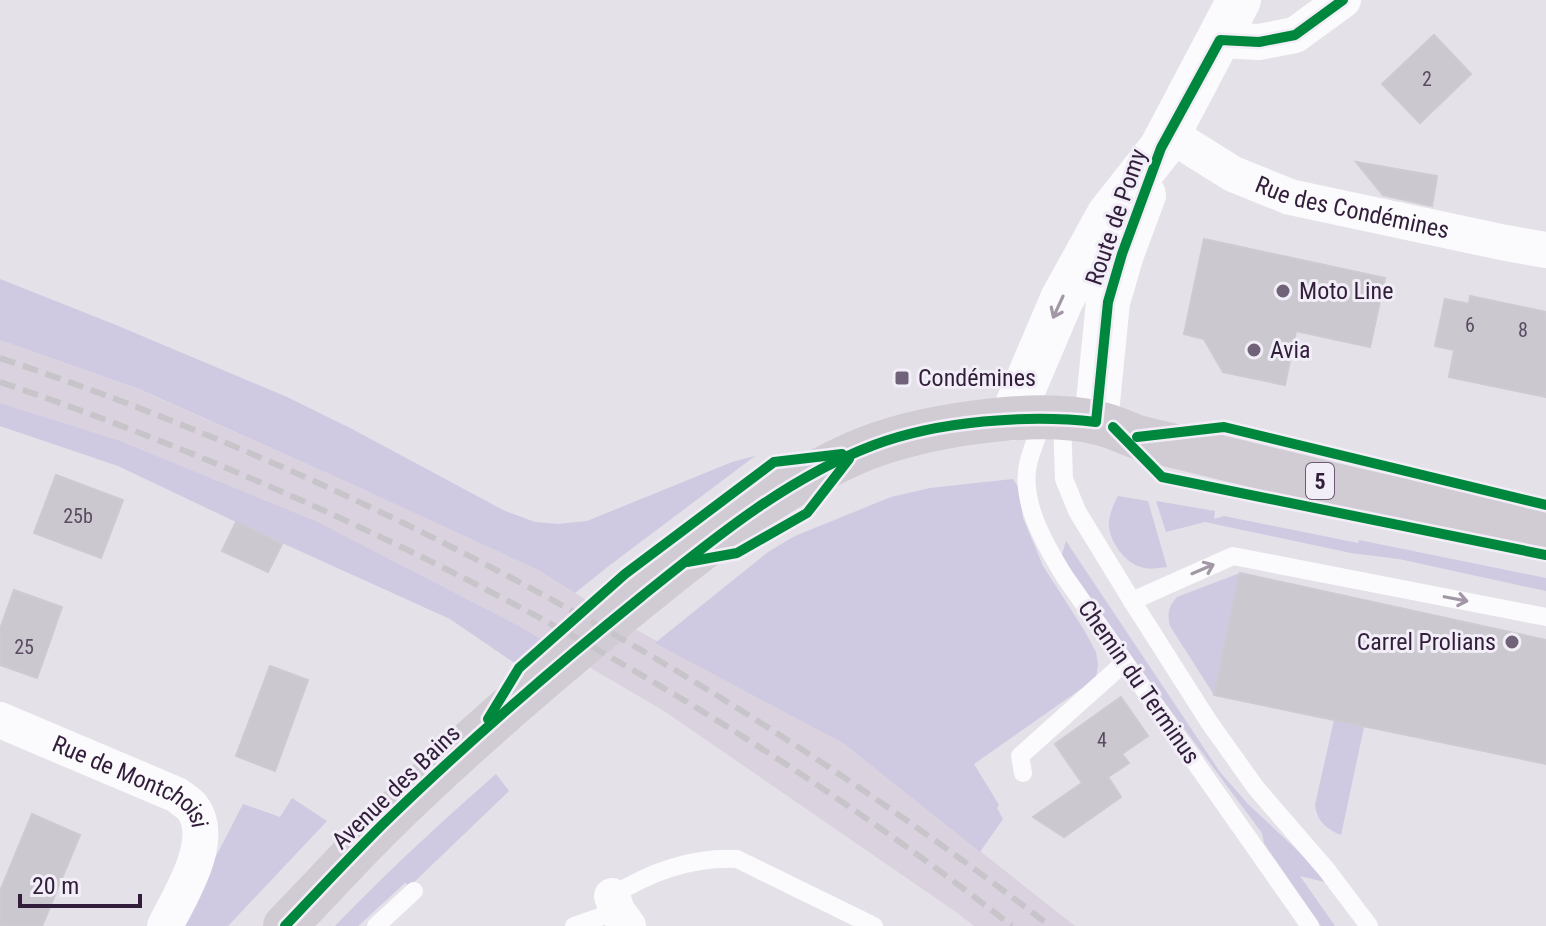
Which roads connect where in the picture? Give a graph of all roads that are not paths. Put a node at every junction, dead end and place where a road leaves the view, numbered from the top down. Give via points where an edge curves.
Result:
1 (1239, 0) edge
2 (1343, 0) edge
3 (1220, 40) junction
4 (1165, 141) junction
5 (1546, 250) edge
6 (1053, 419) junction
7 (1546, 532) edge
8 (1132, 601) junction
9 (1546, 617) edge
10 (1124, 663) junction
11 (0, 720) edge
12 (1023, 773) dead end
13 (414, 891) dead end
14 (619, 911) edge
15 (165, 926) edge
16 (285, 926) edge
17 (376, 926) edge
18 (574, 926) edge
19 (874, 926) edge
20 (1310, 926) edge
21 (1369, 926) edge

1 - 3 main road, Route de Pomy
2 - 3 street via 1295,35 1259,42
3 - 4 main road, Route de Pomy
4 - 5 street, Rue des Condémines via 1290,197
4 - 6 main road, Route de Pomy via 1108,302
4 -> 6 main road, Route de Pomy via 1109,214 1062,299
6 - 7 main road, 5 via 1113,427 1355,490
6 - 8 lane via 1064,479 1077,511
6 - 10 lane, Chemin du Terminus via 1028,461 1036,523 1065,577
6 - 16 main road, Avenue des Bains / 5 via 917,432 854,453 788,487 651,589 475,738
8 -> 9 lane via 1233,556
8 - 21 lane via 1256,788
10 - 12 lane via 1020,756
10 - 20 lane, Chemin du Terminus
11 - 15 street, Rue de Montchoisi via 177,795 192,807 200,844
13 - 17 lane
14 - 18 lane
14 - 19 lane via 647,876 689,863 737,859

